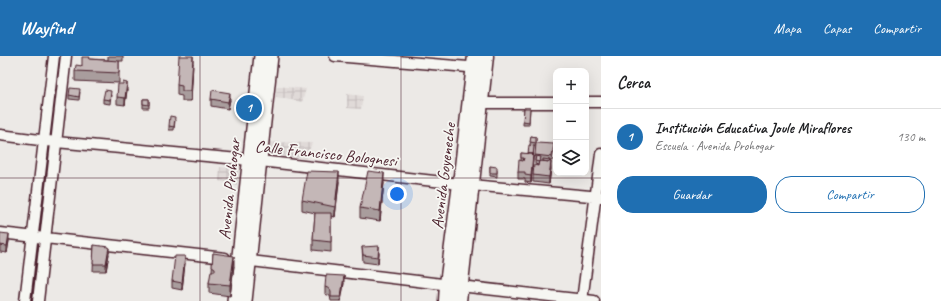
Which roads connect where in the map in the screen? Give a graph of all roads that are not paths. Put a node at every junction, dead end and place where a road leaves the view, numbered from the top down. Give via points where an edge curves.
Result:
1 (54, 56) edge
2 (66, 56) edge
3 (261, 56) edge
4 (271, 56) edge
5 (335, 56) edge
6 (480, 62) edge
7 (553, 102) edge
8 (589, 102) edge
9 (601, 102) edge
10 (481, 103) junction
11 (0, 135) edge
12 (44, 141) junction
13 (56, 142) junction
14 (601, 154) edge
15 (255, 161) junction
16 (466, 184) junction
17 (598, 196) edge
18 (0, 233) edge
19 (33, 236) junction
20 (46, 238) junction
21 (245, 260) junction
22 (454, 285) junction
23 (582, 300) edge
24 (25, 301) edge
25 (38, 301) edge
26 (234, 301) edge
27 (246, 301) edge
28 (446, 301) edge
29 (459, 301) edge
30 (594, 301) edge

1 - 12 street
2 - 13 street
3 - 15 street, Avenida Prohogar
4 - 15 street, Avenida Prohogar
5 - 6 street
6 - 10 main road, Avenida Goyeneche
6 - 16 main road, Avenida Goyeneche
7 - 10 street
8 - 9 street
10 - 16 main road, Avenida Goyeneche
11 - 12 street, Calle Francisco Bolognesi
12 - 13 street, Calle Francisco Bolognesi
12 - 19 street
13 - 15 street, Calle Francisco Bolognesi
13 - 20 street
14 - 17 street
15 - 16 street, Calle Francisco Bolognesi
15 - 21 street, Avenida Prohogar
16 - 17 street, Calle Francisco Bolognesi
16 - 22 main road, Avenida Goyeneche
17 - 23 street
18 - 19 street
19 - 20 street
19 - 24 street
20 - 21 street
20 - 25 street
21 - 22 street
21 - 26 street, Avenida Prohogar
21 - 27 street, Avenida Prohogar
22 - 23 street
22 - 28 main road, Avenida Goyeneche
22 - 29 main road, Avenida Goyeneche
23 - 30 street

